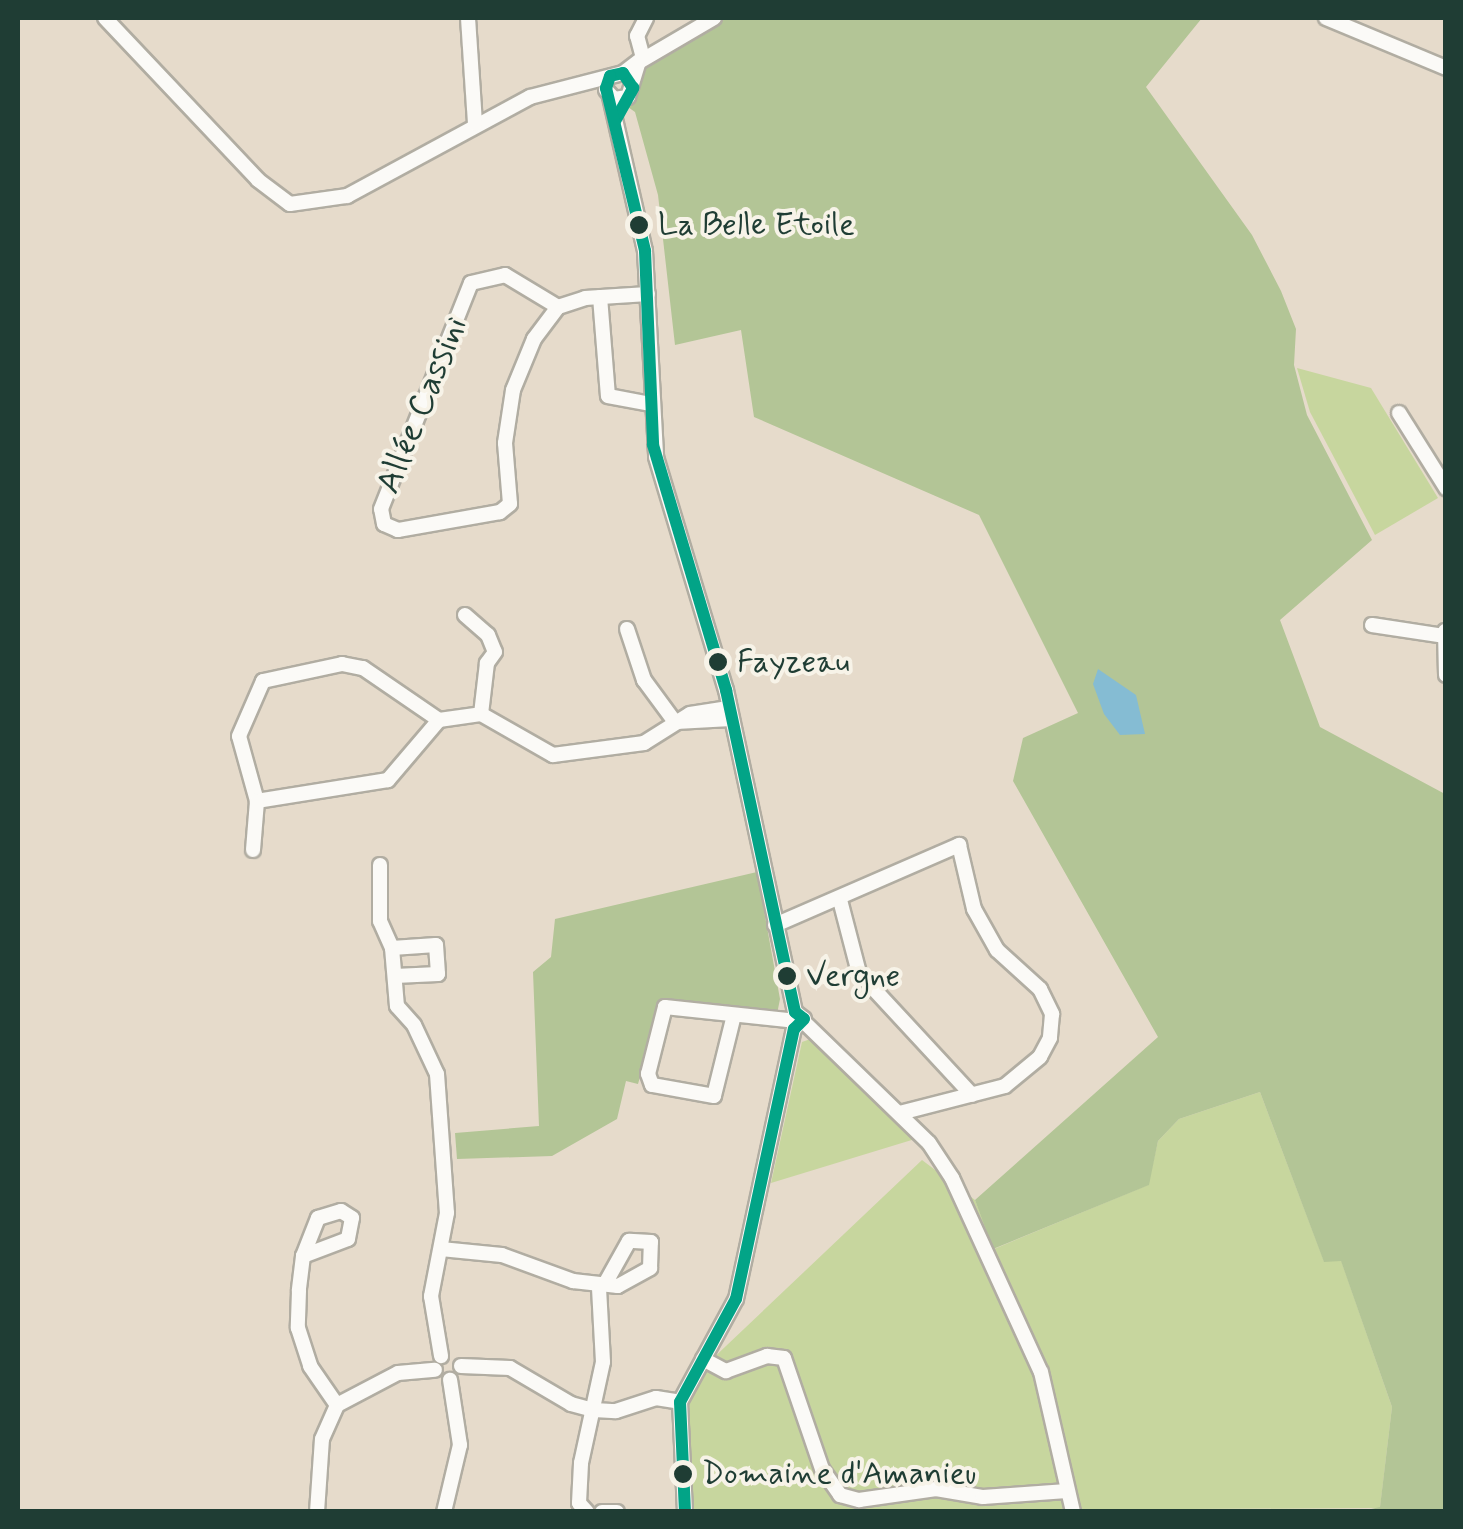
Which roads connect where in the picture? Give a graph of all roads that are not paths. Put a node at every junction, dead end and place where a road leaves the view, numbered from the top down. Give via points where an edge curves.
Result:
1 (105, 18) edge
2 (468, 18) edge
3 (646, 18) edge
4 (714, 18) edge
5 (1326, 18) edge
6 (643, 58) junction
7 (1446, 68) edge
8 (618, 86) junction
9 (475, 124) junction
10 (648, 294) junction
11 (600, 297) junction
12 (558, 307) junction
13 (651, 404) junction
14 (1400, 414) dead end
15 (1446, 488) edge
16 (465, 615) dead end
17 (1372, 625) dead end
18 (627, 629) dead end
19 (1445, 633) edge
20 (1446, 675) edge
21 (730, 713) junction
22 (481, 714) junction
23 (439, 720) junction
24 (675, 722) junction
25 (258, 801) junction
26 (253, 850) dead end
27 (380, 865) dead end
28 (840, 900) junction
29 (775, 925) junction
30 (392, 948) junction
31 (395, 976) junction
32 (733, 1019) junction
33 (795, 1021) junction
34 (972, 1094) junction
35 (900, 1113) junction
36 (441, 1249) junction
37 (303, 1256) dead end
38 (704, 1359) junction
39 (438, 1363) junction
40 (460, 1366) junction
41 (450, 1380) junction
42 (680, 1402) junction
43 (337, 1405) junction
44 (594, 1410) junction
45 (1068, 1490) junction
46 (317, 1512) edge
47 (444, 1512) edge
48 (587, 1512) edge
49 (602, 1512) edge
50 (616, 1512) edge
51 (685, 1512) edge
52 (1073, 1512) edge

1 - 9 street via 258,180 290,204 347,196
2 - 9 street
3 - 6 street via 638,29
4 - 6 street
5 - 7 street
6 - 8 street
8 - 9 street via 586,82 530,97
8 - 10 street via 614,121 642,236
10 - 11 street
10 - 13 street
11 - 12 street
11 - 13 street via 608,396
12 - 12 street, Allée Cassini via 505,275 471,283 381,509 384,524 398,530 500,512 510,504 505,443 512,390 534,339
13 - 21 street via 656,457
14 - 15 street
16 - 22 street via 488,635 495,652 487,663
17 - 19 street
18 - 24 street via 644,680
19 - 20 street
21 - 24 street
21 - 29 street
22 - 23 street
22 - 24 street via 553,755 644,743
23 - 25 street via 388,780
23 - 25 street via 353,664 273,675 256,688 239,736
25 - 26 street
27 - 30 street via 380,921
28 - 29 street
28 - 34 street via 859,972
28 - 34 street via 959,845 985,931 1040,989 1052,1014 1040,1057 1005,1086
29 - 33 street
30 - 31 street
30 - 31 street via 436,945 438,974
31 - 36 street via 397,1006 436,1074 446,1177
32 - 32 street via 665,1007 648,1074 652,1085 714,1096
32 - 33 street
33 - 35 street
33 - 38 street via 736,1300
34 - 35 street
35 - 45 street via 952,1178 1041,1372
36 - 39 street via 431,1296
36 - 44 street via 502,1255 602,1286 603,1362
37 - 43 street via 298,1328 310,1366
38 - 42 street
38 - 45 street via 726,1371 766,1356 784,1358 822,1470 840,1495 859,1500 936,1488 983,1497
39 - 40 street via 453,1356
39 - 41 street
39 - 43 street via 398,1373
40 - 41 street
40 - 44 street via 510,1368
41 - 47 street via 460,1445
42 - 44 street via 656,1398
42 - 51 street
43 - 46 street via 322,1439
44 - 48 street via 581,1463 579,1503
45 - 52 street
49 - 50 street

